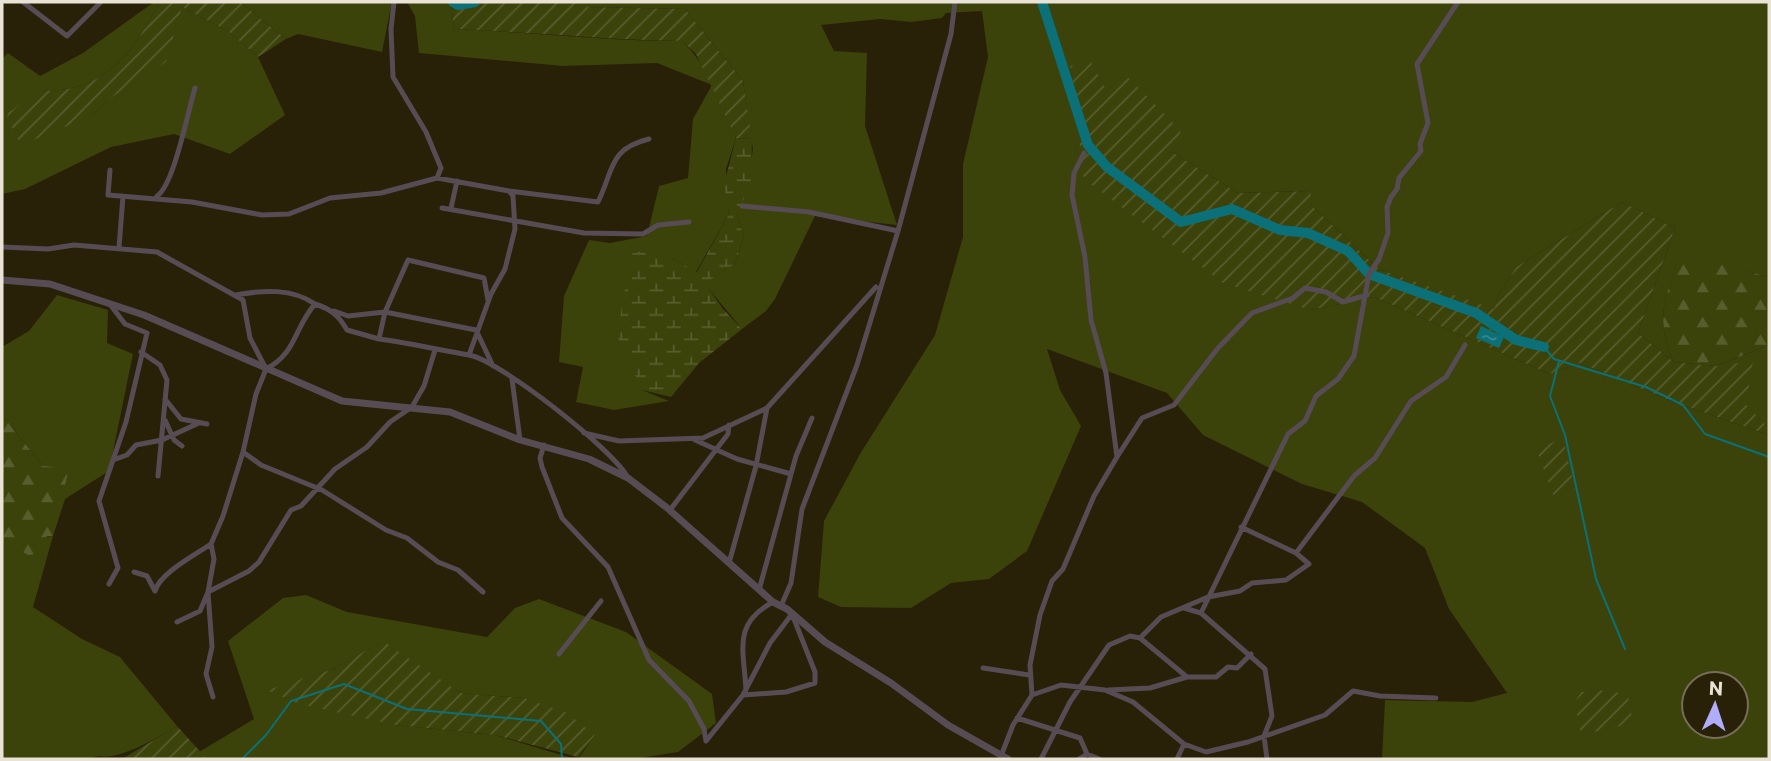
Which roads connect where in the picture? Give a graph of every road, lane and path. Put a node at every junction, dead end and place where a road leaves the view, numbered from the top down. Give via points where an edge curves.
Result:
1 (23, 2) edge
2 (101, 2) edge
3 (394, 2) edge
4 (956, 2) edge
5 (1458, 2) edge
6 (195, 88) dead end
7 (649, 139) dead end
8 (1084, 153) dead end
9 (110, 170) dead end
10 (437, 178) junction
11 (457, 181) junction
12 (509, 191) junction
13 (123, 196) junction
14 (154, 197) junction
15 (742, 206) dead end
16 (442, 208) dead end
17 (451, 208) junction
18 (514, 219) junction
19 (690, 222) dead end
20 (898, 231) junction
21 (2, 247) edge
22 (118, 248) junction
23 (888, 261) junction
24 (2, 280) edge
25 (236, 295) junction
26 (1367, 295) junction
27 (489, 300) junction
28 (109, 303) junction
29 (315, 304) junction
30 (328, 308) junction
31 (385, 312) junction
32 (151, 318) junction
33 (476, 330) junction
34 (147, 333) junction
35 (379, 339) junction
36 (1465, 345) dead end
37 (435, 350) junction
38 (141, 352) junction
39 (469, 355) junction
40 (493, 366) junction
41 (266, 369) junction
42 (512, 379) junction
43 (165, 399) junction
44 (767, 408) junction
45 (409, 409) junction
46 (164, 417) junction
47 (812, 418) dead end
48 (199, 423) junction
49 (207, 425) dead end
50 (729, 425) junction
51 (584, 432) junction
52 (172, 435) junction
53 (692, 439) junction
54 (162, 440) junction
55 (520, 440) junction
56 (544, 445) junction
57 (182, 446) dead end
58 (714, 450) junction
59 (243, 452) junction
60 (1117, 457) junction
61 (113, 460) junction
62 (756, 466) junction
63 (791, 474) junction
64 (158, 476) dead end
65 (628, 478) junction
66 (315, 487) junction
67 (670, 510) junction
68 (1241, 527) junction
69 (211, 544) junction
70 (1296, 553) junction
71 (729, 563) junction
72 (134, 572) dead end
73 (109, 584) dead end
74 (759, 590) junction
75 (208, 592) junction
76 (483, 592) dead end
77 (1208, 597) junction
78 (601, 601) dead end
79 (773, 603) junction
80 (781, 607) junction
81 (1184, 608) junction
82 (1201, 613) junction
83 (792, 614) junction
84 (177, 622) dead end
85 (1140, 638) junction
86 (559, 654) dead end
87 (1251, 654) junction
88 (983, 668) dead end
89 (1029, 675) junction
90 (1188, 677) junction
91 (1080, 689) junction
92 (1105, 690) junction
93 (744, 693) junction
94 (1032, 695) junction
95 (213, 697) dead end
96 (1436, 698) dead end
97 (1017, 718) junction
98 (1055, 730) junction
99 (1264, 736) junction
100 (1184, 744) junction
101 (1087, 754) junction
102 (1003, 758) edge
103 (1041, 759) edge
104 (1079, 759) edge
105 (1099, 759) edge
106 (1178, 759) edge
107 (1267, 759) edge

1 - 2 street via 66,36
3 - 10 street via 393,76 435,150 441,169
4 - 20 street
5 - 26 street via 1417,64 1428,123 1421,151 1399,178 1387,207 1388,233 1369,274
6 - 14 street via 169,176 160,195
7 - 12 street via 635,142 611,161 598,202
8 - 60 street via 1074,173 1072,195
9 - 13 street via 107,195
10 - 11 street
10 - 14 street via 381,193 330,198 281,215 238,213
11 - 12 street
11 - 17 street
12 - 18 street
13 - 14 street
13 - 22 street
15 - 20 street via 809,212
16 - 17 street
17 - 18 street
18 - 19 street via 584,233 633,235 658,225
18 - 27 street via 505,269
20 - 23 street
21 - 22 street
22 - 25 street via 157,252
23 - 44 street via 875,290
23 - 80 street via 857,365 802,509 792,578
24 - 28 street via 50,284
25 - 29 street via 277,292
25 - 41 street via 244,302 250,338
26 - 60 street via 1343,302 1326,292 1305,288 1293,298 1252,313 1217,348 1174,405 1142,418
26 - 68 street via 1354,356 1339,379 1316,396 1305,421 1289,434
27 - 31 street via 484,278 408,260
27 - 33 street
28 - 32 street
28 - 34 street via 125,324
29 - 30 street
29 - 41 street via 302,320 283,361
30 - 31 street via 348,316
30 - 35 street via 347,330
31 - 33 street
31 - 35 street
32 - 34 street
32 - 41 street
33 - 39 street
33 - 40 street
34 - 38 street
35 - 37 street
36 - 70 street via 1446,377 1411,401 1375,458 1354,476
37 - 39 street
37 - 45 street via 424,386
38 - 43 street via 160,365 167,380
38 - 61 street via 127,422
39 - 40 street
40 - 42 street
41 - 45 street via 342,401
41 - 59 street
42 - 51 street
42 - 55 street
43 - 46 street
43 - 48 street via 181,419
44 - 50 street
44 - 62 street
45 - 55 street via 450,412
45 - 66 street
46 - 52 street
46 - 54 street
47 - 63 street
48 - 49 street
48 - 52 street
50 - 53 street
50 - 58 street via 728,434
51 - 53 street via 619,442
51 - 65 street via 621,465
52 - 54 street
52 - 57 street
53 - 58 street
54 - 61 street via 136,445
54 - 64 street
55 - 56 street
56 - 65 street
56 - 93 street via 542,467 562,518 608,567 649,660 689,701 706,741
58 - 62 street
58 - 67 street
59 - 66 street via 261,465
59 - 69 street
60 - 89 street via 1094,496 1063,569 1052,581 1040,615
61 - 73 street via 99,501 118,568
62 - 63 street
62 - 71 street
63 - 74 street
65 - 67 street
66 - 75 street via 301,506 291,510 259,562
66 - 76 street via 407,538
67 - 71 street
68 - 70 street
68 - 77 street
69 - 72 street via 180,562 155,591 147,576
69 - 75 street via 214,559
70 - 77 street via 1309,564 1286,580 1252,583 1240,591
71 - 74 street
74 - 79 street
75 - 84 street via 200,611
75 - 95 street via 212,647 206,674
77 - 81 street
77 - 82 street
78 - 86 street
79 - 80 street
79 - 93 street via 747,621
80 - 83 street
81 - 82 street
81 - 85 street via 1161,617
82 - 87 street
83 - 93 street via 770,643
83 - 93 street via 815,671 815,683 786,692
83 - 102 street via 825,642
85 - 90 street
85 - 91 street via 1130,636 1109,645
87 - 90 street via 1237,668 1228,667 1216,677
87 - 99 street via 1262,664 1268,682 1272,716
88 - 89 street
89 - 94 street
90 - 92 street via 1150,688
91 - 92 street
91 - 94 street via 1061,685
91 - 98 street
92 - 100 street via 1133,702
94 - 97 street
96 - 99 street via 1353,691 1325,715
97 - 98 street
97 - 102 street
98 - 101 street via 1080,738
98 - 103 street
99 - 100 street via 1206,752
99 - 107 street
100 - 106 street
101 - 104 street
101 - 105 street

